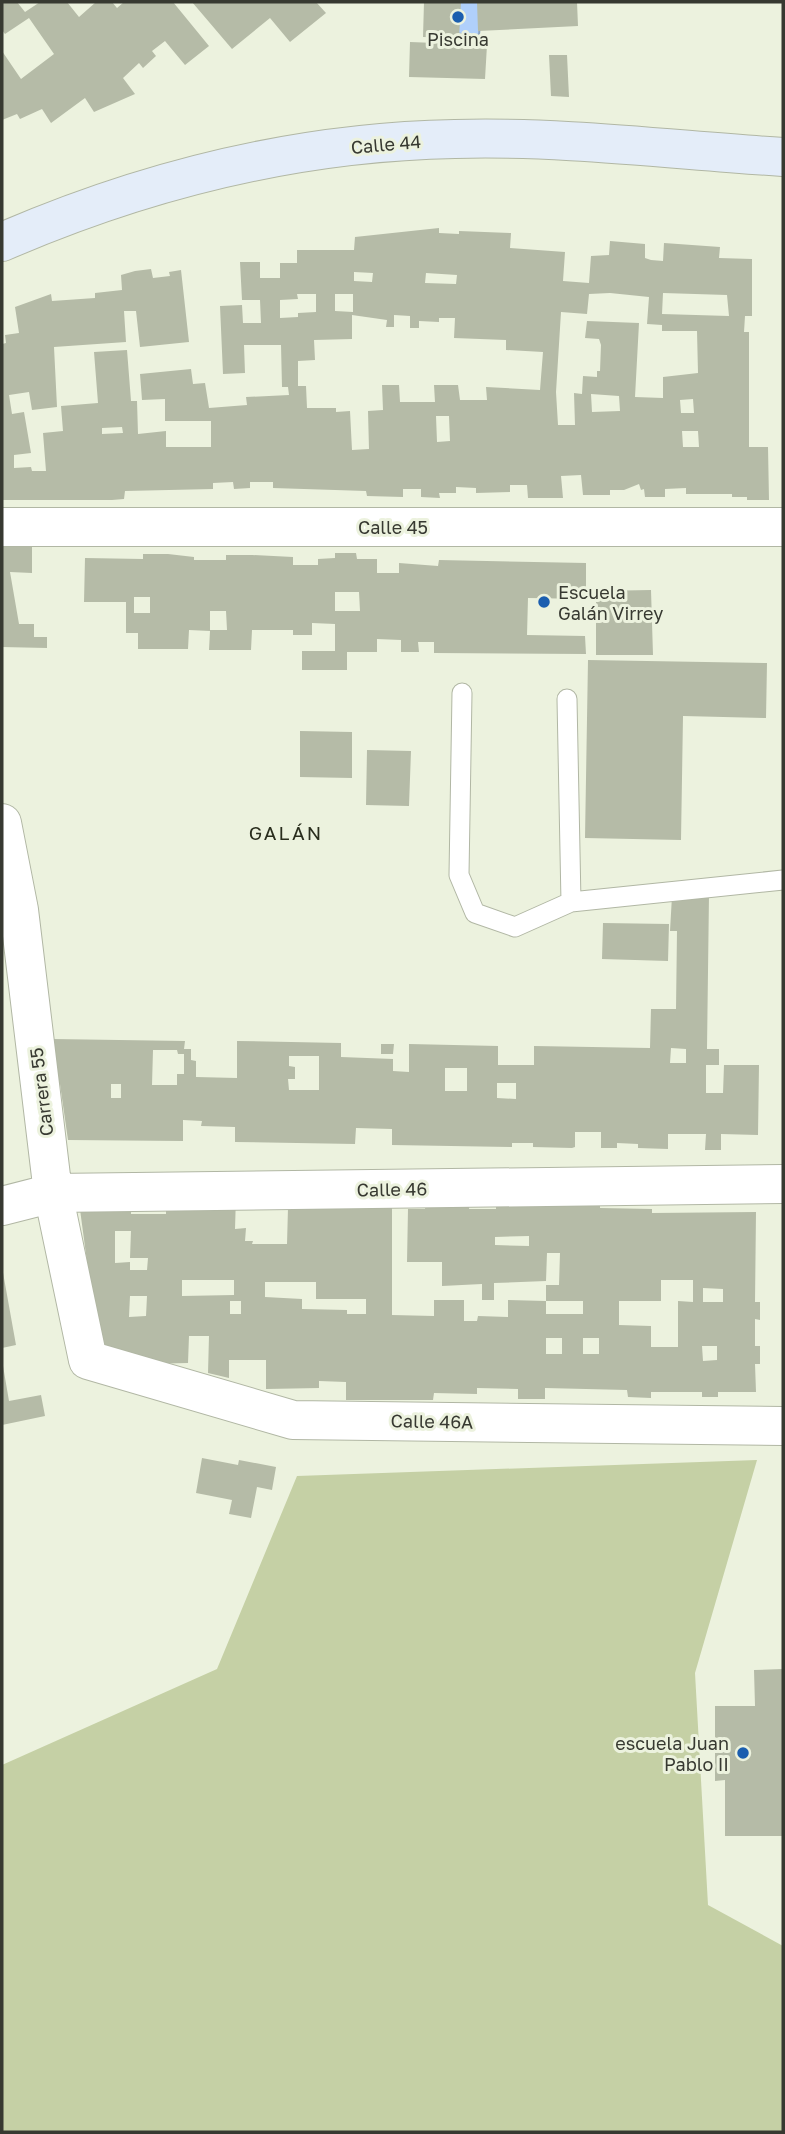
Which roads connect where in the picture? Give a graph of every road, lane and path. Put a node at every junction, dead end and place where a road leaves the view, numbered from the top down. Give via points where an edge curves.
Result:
1 (783, 157) edge
2 (2, 242) edge
3 (2, 527) edge
4 (783, 527) edge
5 (462, 693) dead end
6 (567, 699) dead end
7 (2, 823) edge
8 (783, 880) edge
9 (571, 902) junction
10 (10, 911) edge
11 (783, 1184) edge
12 (53, 1193) junction
13 (2, 1206) edge
14 (89, 1360) joint
15 (783, 1426) edge

1 - 2 main road, Calle 44 via 524,140 373,144 265,159 184,178 80,210
3 - 4 street, Calle 45
5 - 9 lane via 459,875 475,913 515,927
6 - 9 lane
7 - 10 street, Carrera 55
8 - 9 lane
10 - 12 street, Carrera 55
11 - 12 street, Calle 46
12 - 13 street, Calle 46
12 - 14 street, Carrera 55
14 - 15 street, Calle 46A via 293,1420

